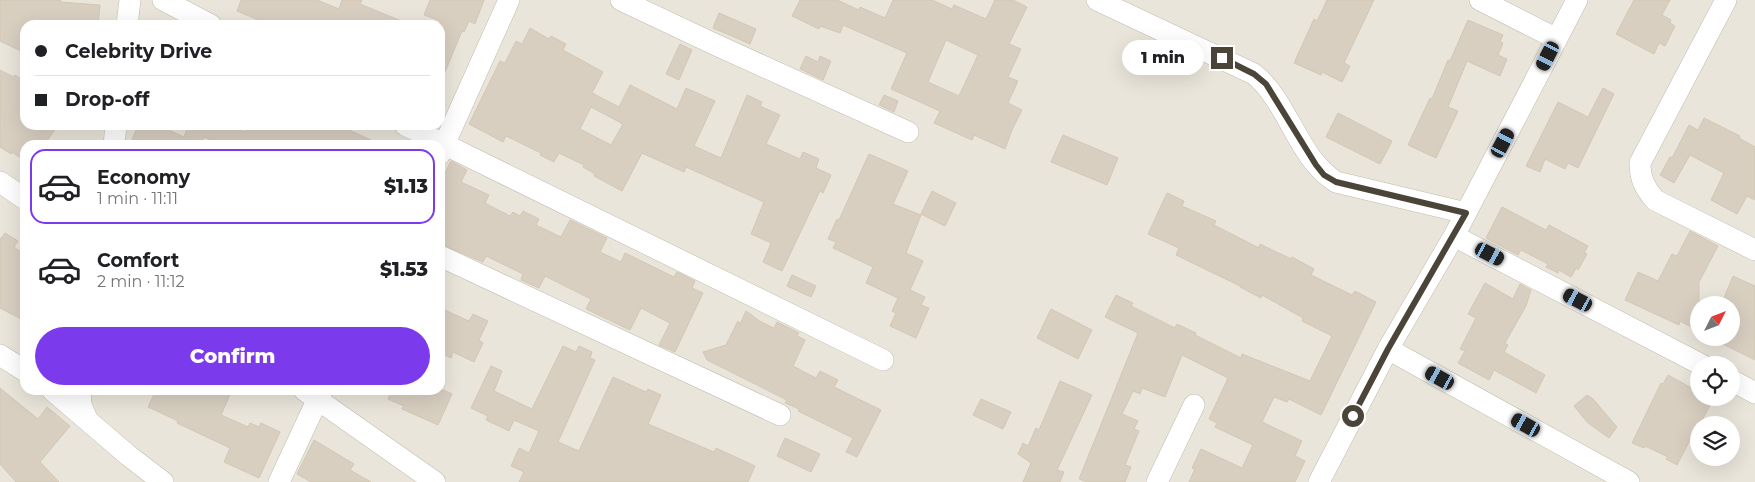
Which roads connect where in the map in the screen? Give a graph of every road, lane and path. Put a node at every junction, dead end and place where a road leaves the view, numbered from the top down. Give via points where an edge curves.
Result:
1 (130, 0) edge
2 (162, 0) edge
3 (509, 0) edge
4 (621, 0) edge
5 (1098, 0) edge
6 (1480, 0) edge
7 (1577, 0) edge
8 (1726, 0) edge
9 (128, 20) edge
10 (201, 20) edge
11 (1557, 39) junction
12 (412, 130) edge
13 (908, 132) dead end
14 (427, 140) edge
15 (445, 143) edge
16 (445, 151) edge
17 (0, 182) edge
18 (20, 196) edge
19 (1466, 213) junction
20 (1454, 236) junction
21 (1755, 250) edge
22 (445, 258) edge
23 (1388, 349) junction
24 (0, 354) edge
25 (1690, 359) edge
26 (883, 360) dead end
27 (20, 368) edge
28 (1740, 385) edge
29 (1755, 393) edge
30 (58, 395) edge
31 (80, 395) edge
32 (313, 395) edge
33 (317, 395) edge
34 (1194, 405) dead end
35 (780, 416) dead end
36 (87, 419) junction
37 (163, 482) edge
38 (279, 482) edge
39 (435, 482) edge
40 (1157, 482) edge
41 (1319, 482) edge
42 (1629, 482) edge

1 - 9 street
2 - 10 street
3 - 15 street
4 - 13 street
5 - 19 street via 1254,74 1266,84 1316,165 1336,182
6 - 11 street
7 - 11 street
8 - 21 street via 1640,164 1640,175 1656,200
11 - 19 street
12 - 14 street
16 - 26 street
17 - 18 street
19 - 20 street
20 - 23 street
20 - 25 street
22 - 35 street
23 - 41 street
23 - 42 street
24 - 27 street
28 - 29 street
30 - 36 street
31 - 36 street
32 - 38 street
33 - 39 street
34 - 40 street
36 - 37 street

